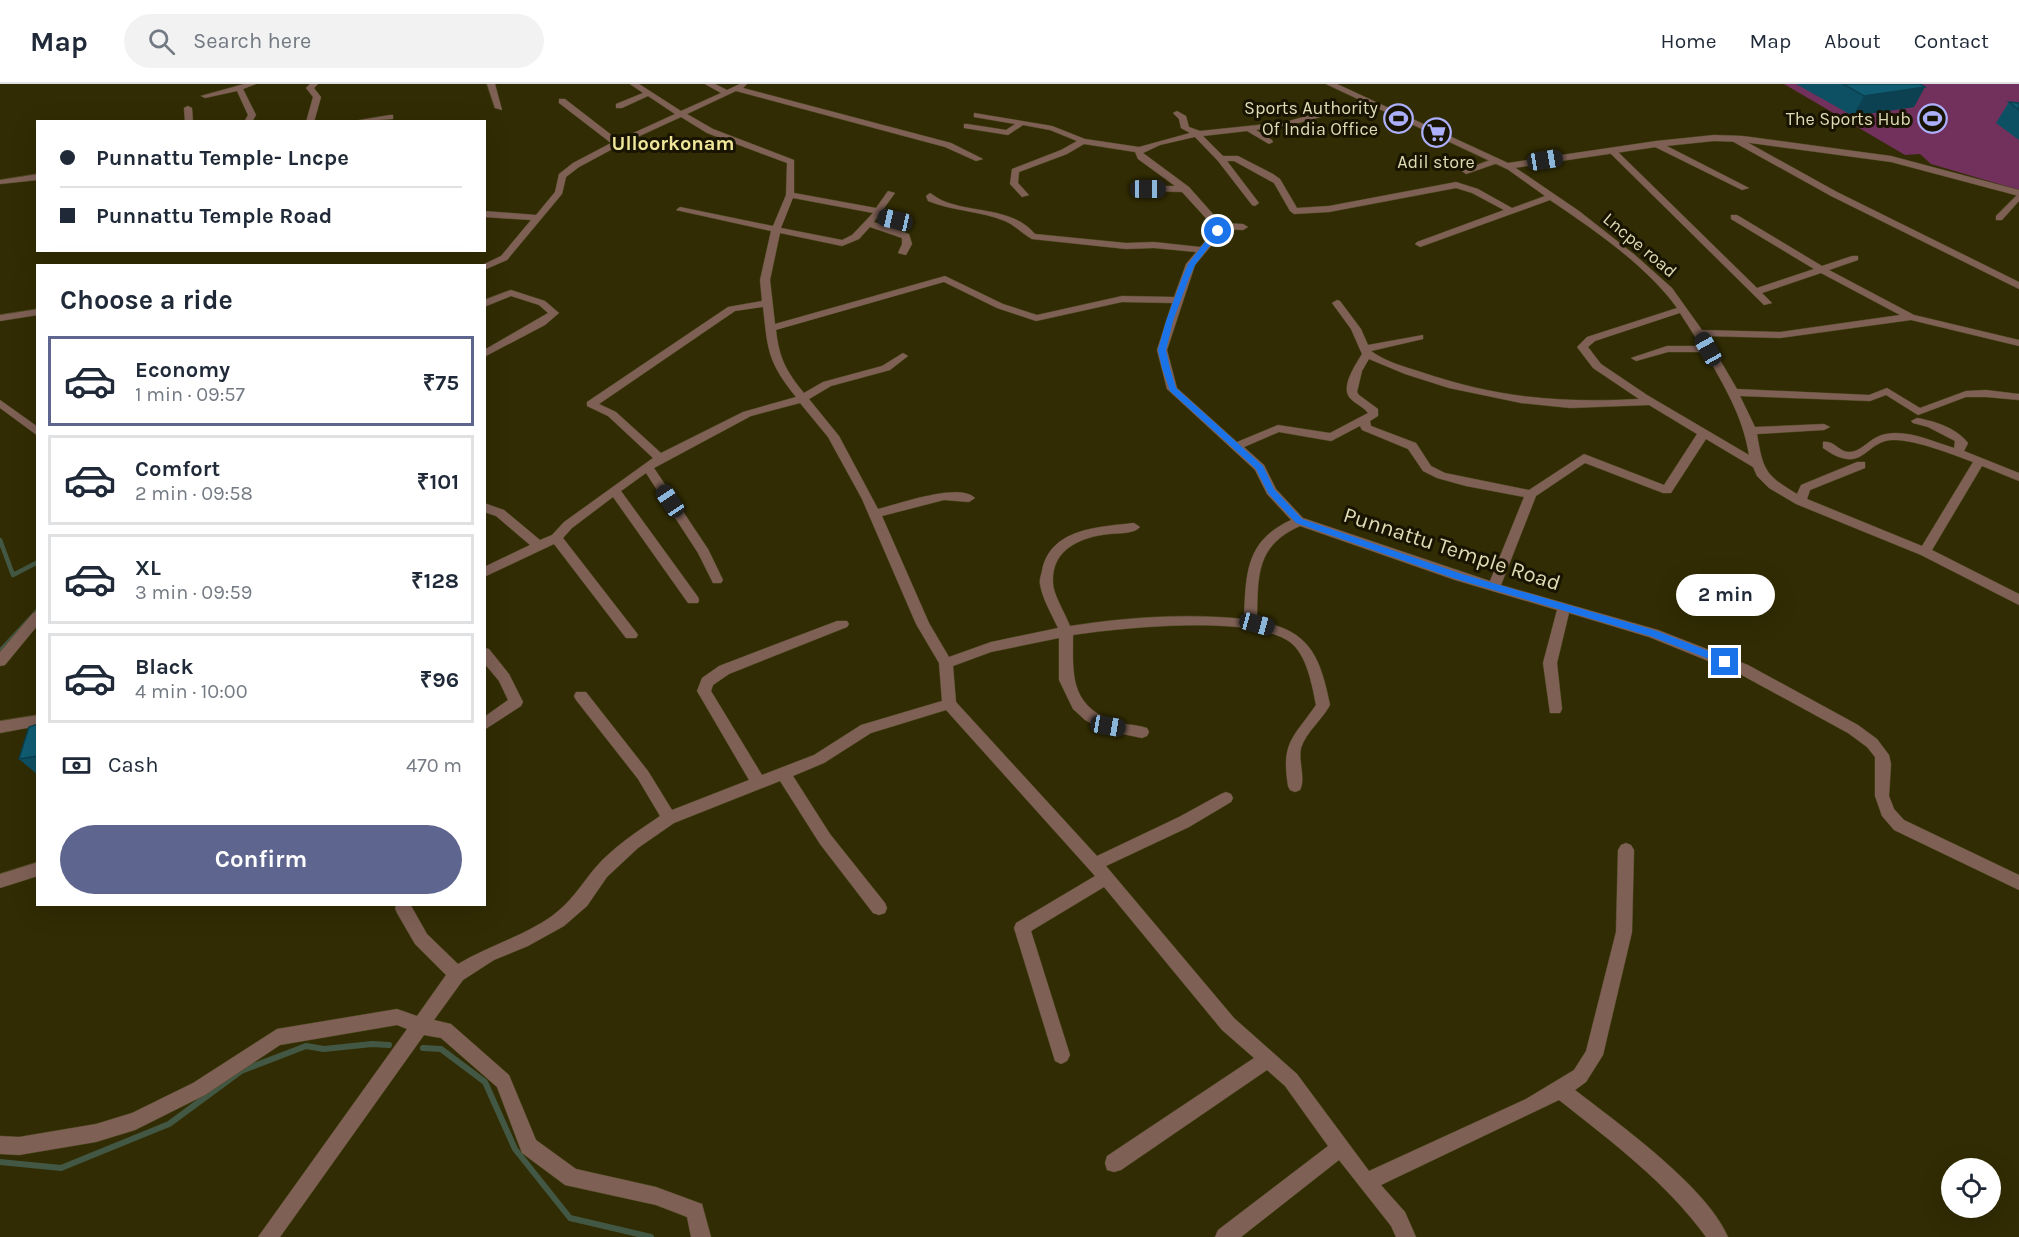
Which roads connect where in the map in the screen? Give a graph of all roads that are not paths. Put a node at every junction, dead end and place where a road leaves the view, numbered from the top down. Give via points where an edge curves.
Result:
1 (252, 84) edge
2 (314, 84) edge
3 (491, 84) edge
4 (634, 84) edge
5 (709, 84) edge
6 (745, 84) edge
7 (1330, 84) edge
8 (239, 88) junction
9 (736, 89) junction
10 (648, 93) junction
11 (728, 93) junction
12 (205, 96) dead end
13 (562, 101) dead end
14 (1365, 102) junction
15 (619, 106) dead end
16 (188, 108) dead end
17 (499, 108) dead end
18 (1177, 113) dead end
19 (681, 114) junction
20 (977, 115) dead end
21 (390, 117) dead end
22 (189, 120) edge
23 (249, 120) edge
24 (310, 120) edge
25 (367, 120) edge
26 (1021, 123) junction
27 (967, 126) dead end
28 (1249, 129) junction
29 (1200, 135) junction
30 (1732, 138) junction
31 (1083, 141) junction
32 (617, 142) junction
33 (1269, 142) dead end
34 (1656, 144) junction
35 (1140, 150) junction
36 (1612, 151) junction
37 (979, 159) dead end
38 (1221, 159) junction
39 (1496, 161) junction
40 (1507, 166) junction
41 (1466, 171) dead end
42 (36, 177) edge
43 (2, 182) dead end
44 (1745, 188) dead end
45 (1148, 189) dead end
46 (1186, 189) junction
47 (891, 193) dead end
48 (2019, 194) edge
49 (790, 195) junction
50 (1025, 195) dead end
51 (930, 196) dead end
52 (1552, 196) junction
53 (1255, 203) dead end
54 (680, 210) dead end
55 (1510, 210) junction
56 (486, 214) edge
57 (876, 217) junction
58 (1734, 217) dead end
59 (538, 218) junction
60 (1999, 218) dead end
61 (1218, 226) junction
62 (1243, 227) dead end
63 (777, 228) junction
64 (1420, 244) dead end
65 (1203, 250) junction
66 (903, 253) dead end
67 (1855, 258) dead end
68 (486, 266) edge
69 (1820, 268) junction
70 (2019, 286) edge
71 (1756, 291) junction
72 (1178, 300) junction
73 (486, 303) edge
74 (768, 303) junction
75 (1337, 303) dead end
76 (1767, 303) dead end
77 (1681, 310) junction
78 (36, 312) edge
79 (1911, 317) junction
80 (0, 318) edge
81 (769, 329) junction
82 (1699, 333) junction
83 (1419, 337) dead end
84 (2017, 343) edge
85 (1708, 349) junction
86 (1366, 351) junction
87 (486, 352) edge
88 (903, 356) dead end
89 (1636, 358) dead end
90 (1733, 392) junction
91 (2019, 397) edge
92 (801, 399) junction
93 (1650, 402) junction
94 (0, 403) edge
95 (1364, 420) junction
96 (1917, 421) dead end
97 (1824, 427) dead end
98 (36, 431) edge
99 (1751, 431) junction
100 (1703, 434) junction
101 (1827, 445) dead end
102 (1237, 446) junction
103 (1958, 452) junction
104 (660, 458) junction
105 (1980, 460) junction
106 (1758, 465) junction
107 (1861, 465) dead end
108 (648, 467) junction
109 (2019, 477) edge
110 (614, 490) junction
111 (1531, 494) junction
112 (969, 498) dead end
113 (1800, 501) junction
114 (486, 508) edge
115 (875, 514) junction
116 (1299, 521) junction
117 (1134, 527) dead end
118 (556, 538) junction
119 (539, 546) junction
120 (1925, 552) junction
121 (486, 572) edge
122 (717, 580) dead end
123 (1494, 587) junction
124 (693, 600) dead end
125 (2019, 600) edge
126 (1564, 608) junction
127 (36, 618) edge
128 (842, 624) dead end
129 (1250, 624) junction
130 (1066, 632) junction
131 (631, 635) dead end
132 (486, 656) edge
133 (0, 661) edge
134 (946, 663) junction
135 (581, 696) dead end
136 (949, 704) junction
137 (1555, 709) dead end
138 (36, 720) edge
139 (486, 724) edge
140 (0, 727) edge
141 (1142, 732) dead end
142 (784, 774) junction
143 (759, 784) junction
144 (1295, 786) dead end
145 (1226, 798) dead end
146 (669, 818) junction
147 (1626, 850) dead end
148 (1095, 864) junction
149 (36, 870) edge
150 (1106, 878) junction
151 (0, 881) edge
152 (2019, 883) edge
153 (403, 908) dead end
154 (879, 909) dead end
155 (457, 974) junction
156 (422, 1026) junction
157 (1061, 1055) dead end
158 (1268, 1059) junction
159 (1560, 1090) junction
160 (0, 1145) edge
161 (1341, 1147) junction
162 (1113, 1163) dead end
163 (1366, 1182) junction
164 (268, 1237) edge
165 (701, 1237) edge
166 (1225, 1237) edge
167 (1406, 1237) edge
168 (1718, 1237) edge

1 - 8 street
2 - 24 street via 310,88 316,97
3 - 17 street
4 - 10 street
5 - 11 street
6 - 9 street
7 - 14 street
8 - 12 street
8 - 23 street via 252,115
9 - 11 street
9 - 37 street via 938,142
10 - 15 street
10 - 19 street
11 - 19 street
13 - 32 street
14 - 28 street
14 - 39 street
16 - 22 street
18 - 29 street via 1185,128
19 - 32 street
19 - 49 street via 710,131 791,162
20 - 26 street
21 - 25 street
26 - 27 street via 1008,133
26 - 31 street via 1052,128
28 - 29 street
28 - 33 street
29 - 35 street
29 - 38 street
30 - 34 street
30 - 48 street via 1891,159
30 - 70 street via 1834,194
31 - 35 street
31 - 50 street via 1015,171 1014,184
32 - 59 street via 562,176 559,192
34 - 36 street
34 - 44 street
35 - 46 street via 1141,157
36 - 40 street
36 - 71 street
38 - 53 street
38 - 55 street via 1235,158 1270,176 1294,211 1329,209 1456,185
39 - 40 street
39 - 41 street
40 - 52 street, Lncpe road
42 - 43 street
45 - 46 street
46 - 61 street
47 - 57 street
48 - 60 street
49 - 57 street
49 - 63 street
51 - 65 street via 945,205 1006,218 1032,236
52 - 55 street
52 - 77 street, Lncpe road via 1653,275 1669,290
54 - 63 street
55 - 64 street
56 - 59 street
57 - 63 street via 849,242 842,243
57 - 66 street via 906,236
58 - 69 street
59 - 68 street via 504,258
61 - 62 street
61 - 65 street, Punnattu Temple Road
63 - 74 street via 765,280
65 - 72 street, Punnattu Temple Road via 1191,264
67 - 69 street
69 - 71 street
69 - 79 street
71 - 76 street
72 - 81 street via 1122,299 1036,318 1000,306 945,279
72 - 102 street, Punnattu Temple Road via 1162,350 1172,389
73 - 87 street via 511,293 542,303 554,313
74 - 81 street
74 - 104 street via 732,309 591,404 612,414
75 - 86 street
77 - 82 street, Lncpe road
77 - 93 street via 1591,339 1582,347 1597,366
78 - 80 street
79 - 82 street via 1780,335
79 - 84 street
81 - 92 street via 782,373
82 - 85 street, Lncpe road
83 - 86 street
85 - 89 street via 1667,350
85 - 90 street, Lncpe road
86 - 93 street via 1410,372 1491,394 1546,403
86 - 95 street via 1352,392 1373,409 1374,414
88 - 92 street via 886,368 827,384
90 - 91 street via 1870,398 1887,391 1918,412 1968,394
90 - 99 street, Lncpe road
92 - 104 street via 747,414
92 - 115 street via 833,436
93 - 100 street
94 - 98 street
95 - 102 street via 1330,437 1278,428
95 - 111 street via 1366,428 1375,434 1413,446 1420,463 1431,471 1447,478
96 - 103 street via 1959,439 1962,443
97 - 99 street
99 - 106 street, Lncpe road
100 - 106 street
100 - 111 street via 1667,490 1584,459
101 - 103 street via 1841,455 1856,456 1894,436
102 - 116 street, Punnattu Temple Road via 1260,468 1271,491
103 - 105 street
104 - 108 street
105 - 109 street
105 - 120 street
106 - 113 street, Lncpe road via 1773,485
107 - 113 street via 1805,488
108 - 110 street
108 - 122 street via 704,552
110 - 118 street
110 - 124 street
111 - 123 street
112 - 115 street via 944,496
113 - 120 street, Lncpe road
114 - 119 street via 500,513
115 - 134 street via 923,624
116 - 123 street, Punnattu Temple Road
116 - 129 street via 1282,527 1257,554
117 - 130 street via 1096,531 1060,546 1050,562 1046,584
118 - 119 street
118 - 131 street
119 - 121 street
120 - 125 street, Lncpe road
123 - 126 street, Punnattu Temple Road
126 - 137 street via 1550,663
126 - 152 street, Punnattu Temple Road via 1653,633 1743,669 1853,729 1882,755 1882,796 1887,812 1899,825
127 - 133 street
128 - 143 street via 724,670 707,682 704,691
129 - 130 street via 1107,626
129 - 144 street via 1280,630 1294,638 1305,651 1321,697 1319,713 1292,749
130 - 134 street via 996,645
130 - 141 street via 1066,680 1077,705 1108,726
132 - 139 street via 516,702
134 - 136 street
135 - 146 street via 643,776
136 - 142 street via 866,729 819,759
136 - 148 street
138 - 140 street
142 - 143 street
142 - 154 street via 825,839
143 - 146 street
145 - 148 street
146 - 155 street via 633,843 558,921
147 - 159 street via 1624,932 1594,1055 1580,1076
148 - 150 street
149 - 151 street
150 - 157 street via 1022,928
150 - 158 street via 1228,1024
153 - 155 street via 421,939
155 - 156 street
156 - 160 street via 397,1017 277,1037 190,1094 135,1121 96,1134 19,1146
156 - 164 street
156 - 165 street via 445,1030 503,1081 530,1146 572,1178 656,1196 695,1211
158 - 161 street via 1292,1080
158 - 162 street
159 - 163 street
159 - 168 street via 1679,1189
161 - 163 street
161 - 166 street
163 - 167 street via 1398,1219

